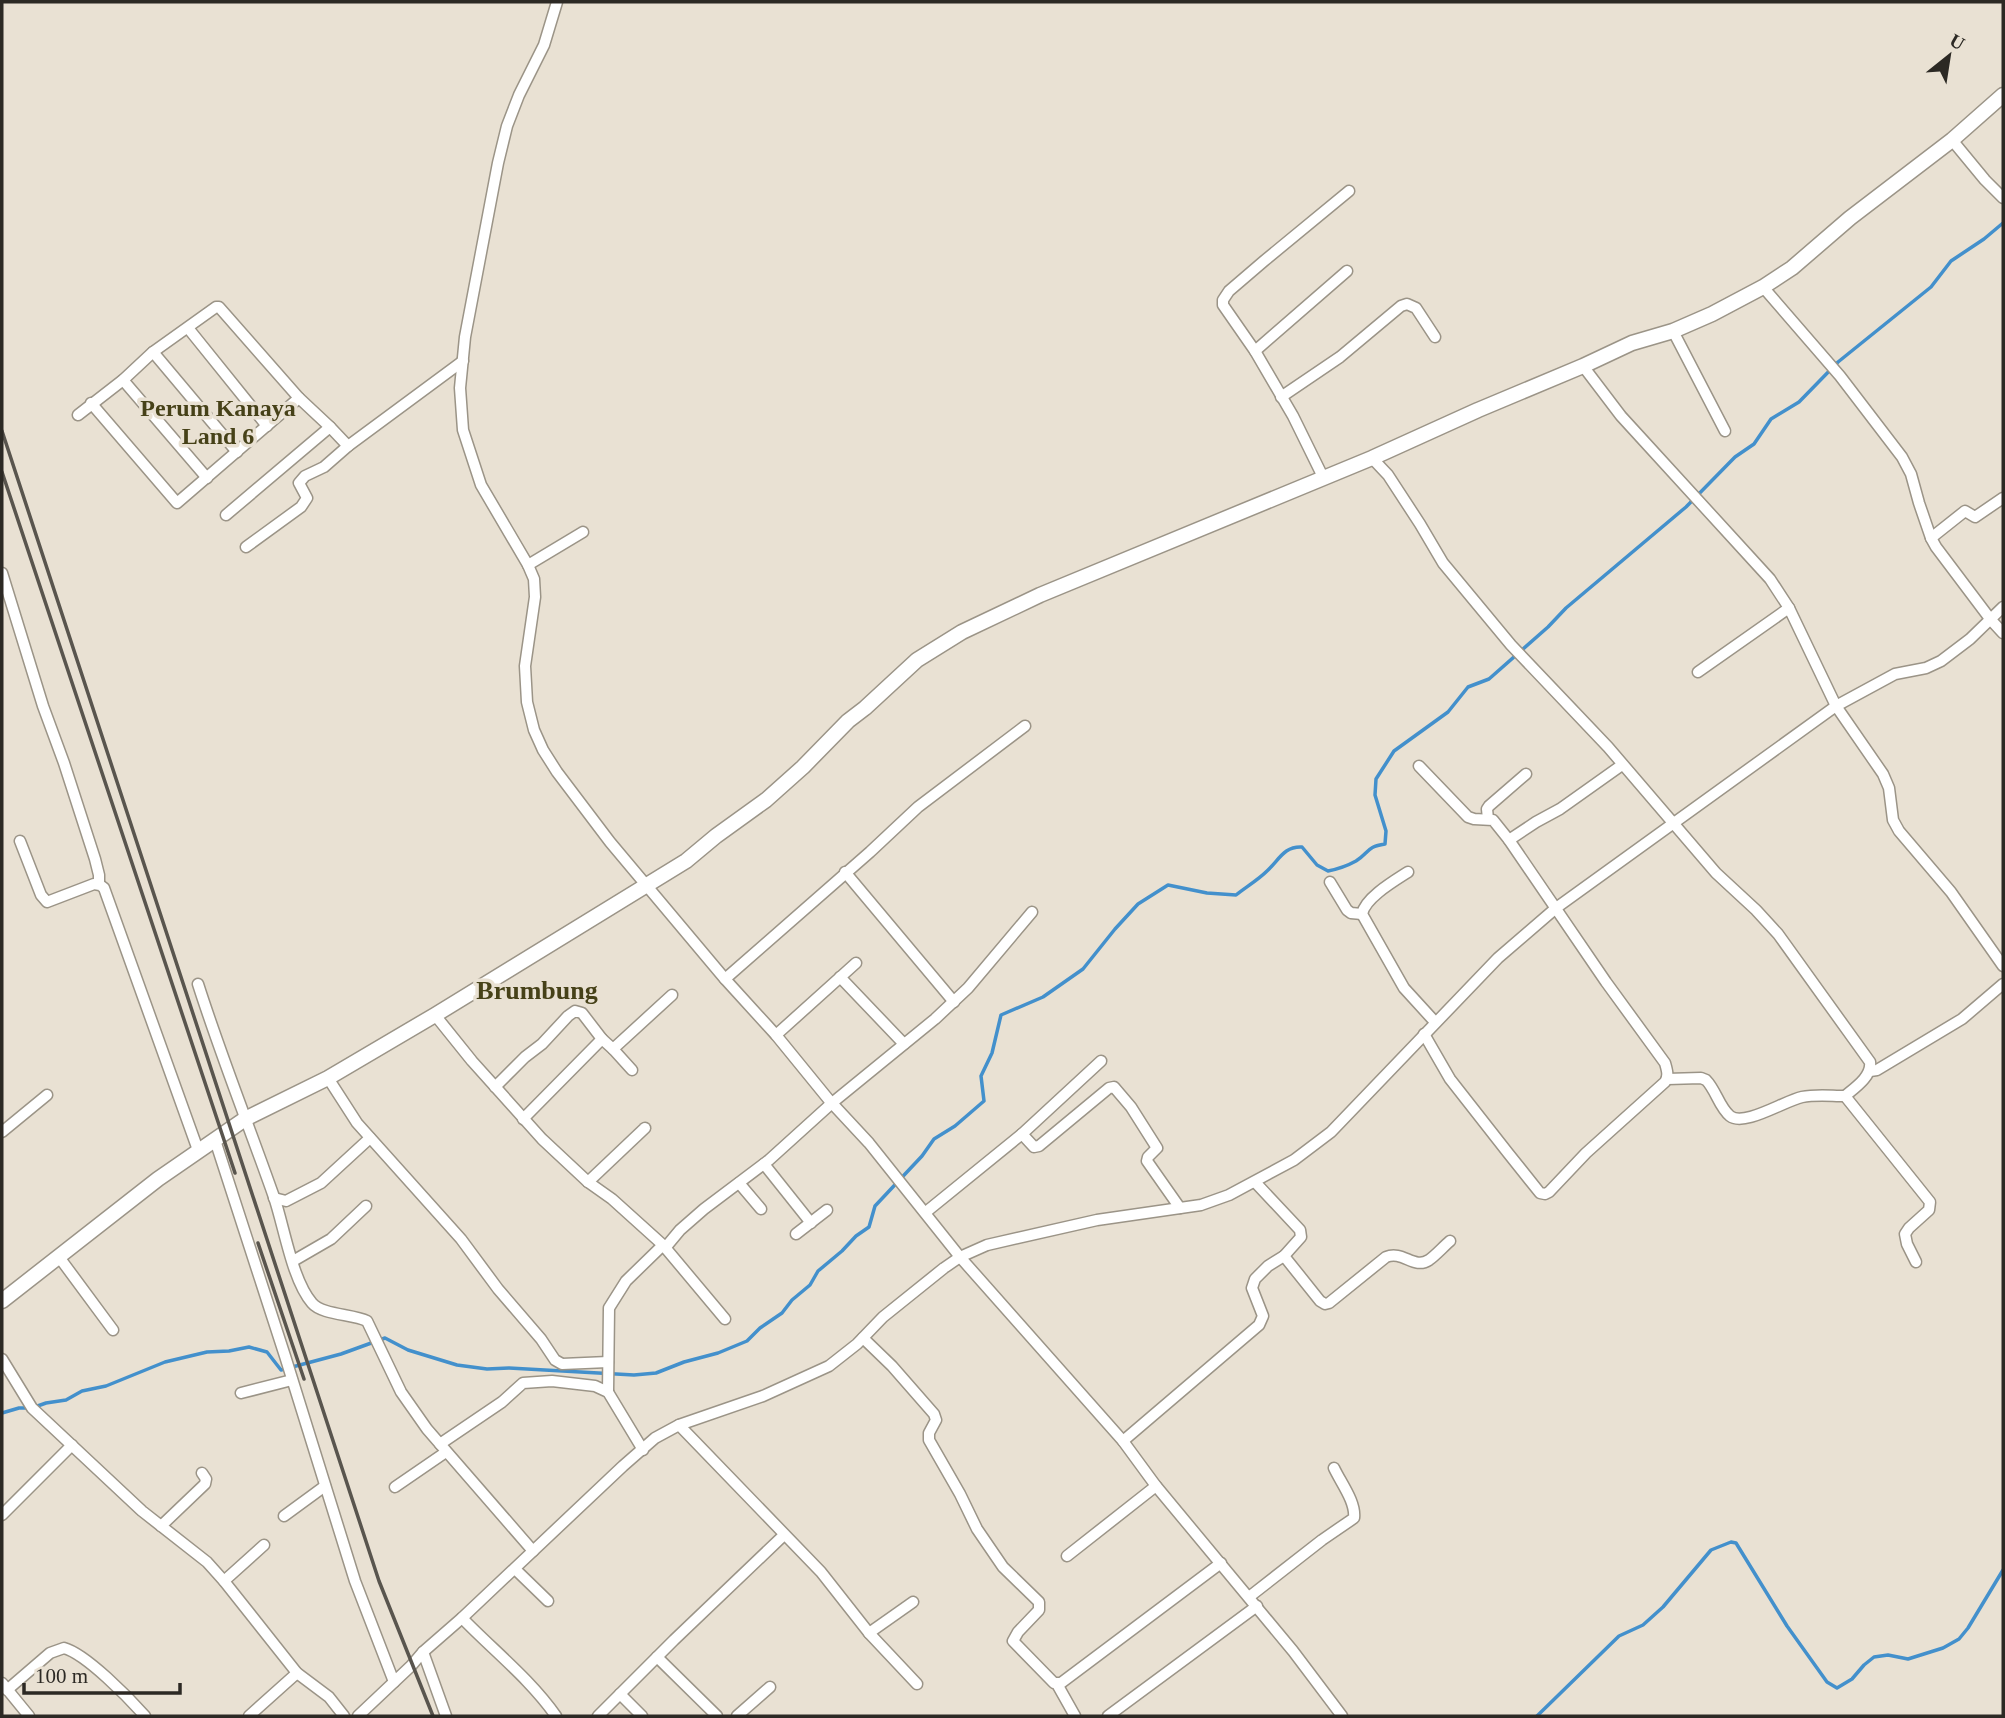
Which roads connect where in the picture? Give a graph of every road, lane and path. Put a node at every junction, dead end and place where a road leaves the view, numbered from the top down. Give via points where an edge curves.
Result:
1 (557, 2) edge
2 (2003, 94) edge
3 (1952, 140) junction
4 (1349, 191) dead end
5 (2003, 198) edge
6 (1347, 271) dead end
7 (1763, 287) junction
8 (188, 328) junction
9 (1673, 331) junction
10 (1435, 337) dead end
11 (1255, 351) junction
12 (153, 352) junction
13 (463, 361) junction
14 (1583, 366) junction
15 (123, 380) junction
16 (1281, 397) junction
17 (299, 398) junction
18 (91, 403) junction
19 (78, 415) dead end
20 (267, 426) junction
21 (330, 427) junction
22 (1725, 431) dead end
23 (348, 446) junction
24 (237, 452) junction
25 (1372, 458) junction
26 (1323, 477) junction
27 (207, 478) junction
28 (2003, 498) edge
29 (226, 515) dead end
30 (583, 532) dead end
31 (1931, 538) junction
32 (246, 547) dead end
33 (528, 565) junction
34 (2, 573) edge
35 (2003, 607) edge
36 (1789, 608) junction
37 (1991, 620) junction
38 (2003, 633) edge
39 (1698, 672) dead end
40 (1836, 706) junction
41 (1025, 726) dead end
42 (1622, 765) junction
43 (1419, 766) dead end
44 (1526, 774) dead end
45 (1489, 819) junction
46 (1672, 823) junction
47 (20, 841) dead end
48 (1509, 841) junction
49 (845, 872) junction
50 (1408, 872) dead end
51 (1330, 882) dead end
52 (99, 884) junction
53 (646, 884) junction
54 (1556, 908) junction
55 (1032, 912) dead end
56 (1362, 914) junction
57 (856, 963) dead end
58 (2003, 966) edge
59 (840, 977) junction
60 (725, 979) junction
61 (198, 984) dead end
62 (2003, 984) edge
63 (672, 995) dead end
64 (954, 1002) junction
65 (435, 1015) junction
66 (1435, 1022) junction
67 (1424, 1034) junction
68 (776, 1035) junction
69 (602, 1039) junction
70 (904, 1044) junction
71 (613, 1049) junction
72 (1101, 1061) dead end
73 (632, 1070) dead end
74 (1870, 1071) junction
75 (328, 1078) junction
76 (1667, 1079) junction
77 (495, 1087) junction
78 (47, 1095) dead end
79 (1845, 1096) junction
80 (832, 1103) junction
81 (246, 1119) junction
82 (523, 1119) junction
83 (645, 1128) dead end
84 (2, 1132) edge
85 (1022, 1133) junction
86 (370, 1138) junction
87 (215, 1140) junction
88 (198, 1150) junction
89 (764, 1164) junction
90 (588, 1182) junction
91 (1255, 1182) junction
92 (739, 1183) junction
93 (274, 1198) junction
94 (366, 1206) dead end
95 (761, 1209) dead end
96 (1180, 1209) junction
97 (827, 1210) dead end
98 (926, 1212) junction
99 (811, 1223) junction
100 (796, 1234) dead end
101 (1450, 1241) dead end
102 (664, 1246) junction
103 (1284, 1256) junction
104 (59, 1257) junction
105 (960, 1257) junction
106 (293, 1261) junction
107 (1916, 1262) dead end
108 (3, 1296) edge
109 (725, 1320) dead end
110 (113, 1330) dead end
111 (863, 1338) junction
112 (2, 1359) edge
113 (608, 1362) junction
114 (292, 1377) junction
115 (608, 1388) junction
116 (241, 1393) dead end
117 (679, 1424) junction
118 (1123, 1441) junction
119 (72, 1446) junction
120 (443, 1448) junction
121 (643, 1450) junction
122 (1334, 1468) dead end
123 (202, 1473) dead end
124 (326, 1486) junction
125 (1156, 1486) junction
126 (395, 1487) dead end
127 (2, 1515) edge
128 (284, 1516) dead end
129 (161, 1525) junction
130 (784, 1535) junction
131 (264, 1545) dead end
132 (533, 1551) junction
133 (1067, 1556) dead end
134 (1221, 1563) junction
135 (515, 1569) junction
136 (224, 1581) junction
137 (1249, 1597) junction
138 (548, 1601) dead end
139 (913, 1602) dead end
140 (1257, 1606) junction
141 (462, 1618) junction
142 (869, 1633) junction
143 (422, 1652) junction
144 (657, 1657) junction
145 (297, 1673) junction
146 (394, 1682) junction
147 (917, 1684) dead end
148 (1057, 1684) junction
149 (4, 1687) edge
150 (771, 1688) dead end
151 (620, 1694) junction
152 (29, 1716) edge
153 (145, 1716) edge
154 (248, 1716) edge
155 (344, 1716) edge
156 (358, 1716) edge
157 (446, 1716) edge
158 (556, 1716) edge
159 (598, 1716) edge
160 (642, 1716) edge
161 (716, 1716) edge
162 (737, 1716) edge
163 (1075, 1716) edge
164 (1108, 1716) edge
165 (1342, 1716) edge

1 - 13 street via 544,45 507,126
2 - 3 street
3 - 5 street
3 - 7 street
4 - 11 street via 1224,297 1223,305
6 - 11 street
7 - 9 street
7 - 31 street via 1902,457
8 - 12 street
8 - 17 street via 219,307
8 - 20 street
9 - 14 street via 1632,343
9 - 22 street
10 - 16 street via 1416,308 1401,306
11 - 16 street
12 - 15 street
12 - 24 street
13 - 23 street
13 - 33 street via 464,430 481,485
14 - 25 street
14 - 36 street via 1621,416 1770,579
15 - 18 street
15 - 27 street
16 - 26 street
17 - 20 street
17 - 21 street
18 - 19 street
18 - 27 street via 175,502
20 - 24 street
21 - 23 street
21 - 29 street
23 - 32 street via 299,483 307,498 300,507
24 - 27 street
25 - 26 street
25 - 42 street via 1388,475 1443,563 1529,666
26 - 53 street via 962,632 917,660 766,800 686,861
28 - 31 street via 1975,517 1965,511
30 - 33 street
31 - 37 street
33 - 53 street via 535,597 525,666 534,730 557,772
34 - 52 street via 95,859
35 - 37 street
36 - 39 street
36 - 40 street
37 - 38 street
37 - 40 street via 1941,661 1895,674
40 - 46 street
40 - 58 street via 1883,774 1899,831 1951,891
41 - 49 street via 918,807
42 - 46 street
42 - 48 street
43 - 45 street via 1469,818
44 - 45 street via 1489,806
45 - 48 street
46 - 54 street
46 - 74 street via 1778,934 1870,1062
47 - 52 street via 46,902
48 - 54 street
49 - 60 street
49 - 64 street
50 - 56 street via 1371,899
51 - 56 street via 1347,911
52 - 88 street
53 - 60 street
53 - 65 street
54 - 66 street via 1505,951
54 - 76 street via 1665,1063
55 - 64 street
56 - 66 street via 1404,988
57 - 59 street
59 - 68 street
59 - 70 street
60 - 68 street
61 - 81 street
62 - 74 street via 1962,1019
63 - 71 street
64 - 70 street
65 - 75 street
65 - 77 street
66 - 67 street
67 - 76 street via 1450,1079 1545,1194
67 - 91 street via 1331,1132
68 - 80 street
69 - 71 street
69 - 77 street via 582,1013 575,1012
69 - 82 street
70 - 80 street
71 - 73 street
72 - 85 street
74 - 79 street
75 - 81 street
75 - 86 street
76 - 79 street via 1706,1080 1727,1113 1737,1120 1805,1096
77 - 82 street
78 - 84 street
79 - 107 street via 1930,1202 1929,1210 1905,1234
80 - 89 street
80 - 98 street
81 - 87 street
81 - 93 street
82 - 90 street
83 - 90 street
85 - 96 street via 1032,1146 1039,1146 1114,1087 1157,1148 1147,1161
85 - 98 street
86 - 93 street via 321,1182 286,1201
86 - 113 street via 461,1239 555,1360 562,1364
87 - 88 street
87 - 114 street
88 - 104 street
89 - 92 street
89 - 99 street
90 - 102 street
91 - 96 street via 1214,1201
91 - 103 street via 1300,1230 1301,1237
92 - 95 street
92 - 102 street
93 - 106 street
94 - 106 street via 331,1239
96 - 105 street via 1062,1227 987,1245
97 - 99 street
98 - 105 street
99 - 100 street
101 - 103 street via 1423,1263 1398,1255 1386,1257 1325,1304
102 - 109 street
102 - 113 street via 626,1281 609,1308
103 - 118 street via 1253,1283 1263,1316 1259,1325
104 - 108 street
104 - 110 street
105 - 111 street
105 - 118 street
106 - 120 street via 314,1305 370,1325 401,1392
111 - 117 street via 819,1371 763,1396
111 - 148 street via 934,1413 929,1440 970,1518 1003,1567 1039,1602 1039,1610 1013,1641
112 - 119 street via 32,1408
113 - 115 street
114 - 116 street
114 - 124 street
115 - 120 street via 563,1382 523,1384
115 - 121 street
117 - 121 street
117 - 130 street
118 - 125 street
119 - 127 street
119 - 129 street
120 - 126 street
120 - 132 street
121 - 132 street
122 - 137 street via 1354,1518
123 - 129 street via 205,1484
124 - 128 street
124 - 146 street via 362,1602
125 - 133 street
125 - 134 street
129 - 136 street
130 - 142 street via 829,1581
130 - 144 street
131 - 136 street
132 - 135 street
134 - 137 street
134 - 148 street
135 - 138 street
135 - 141 street
136 - 145 street
137 - 140 street
139 - 142 street
140 - 164 street
140 - 165 street
141 - 143 street
141 - 158 street via 531,1684
142 - 147 street
143 - 146 street
143 - 157 street
144 - 151 street
144 - 161 street
145 - 154 street
145 - 155 street
146 - 156 street
148 - 163 street
149 - 152 street
149 - 153 street via 64,1648 109,1681
150 - 162 street
151 - 159 street
151 - 160 street

